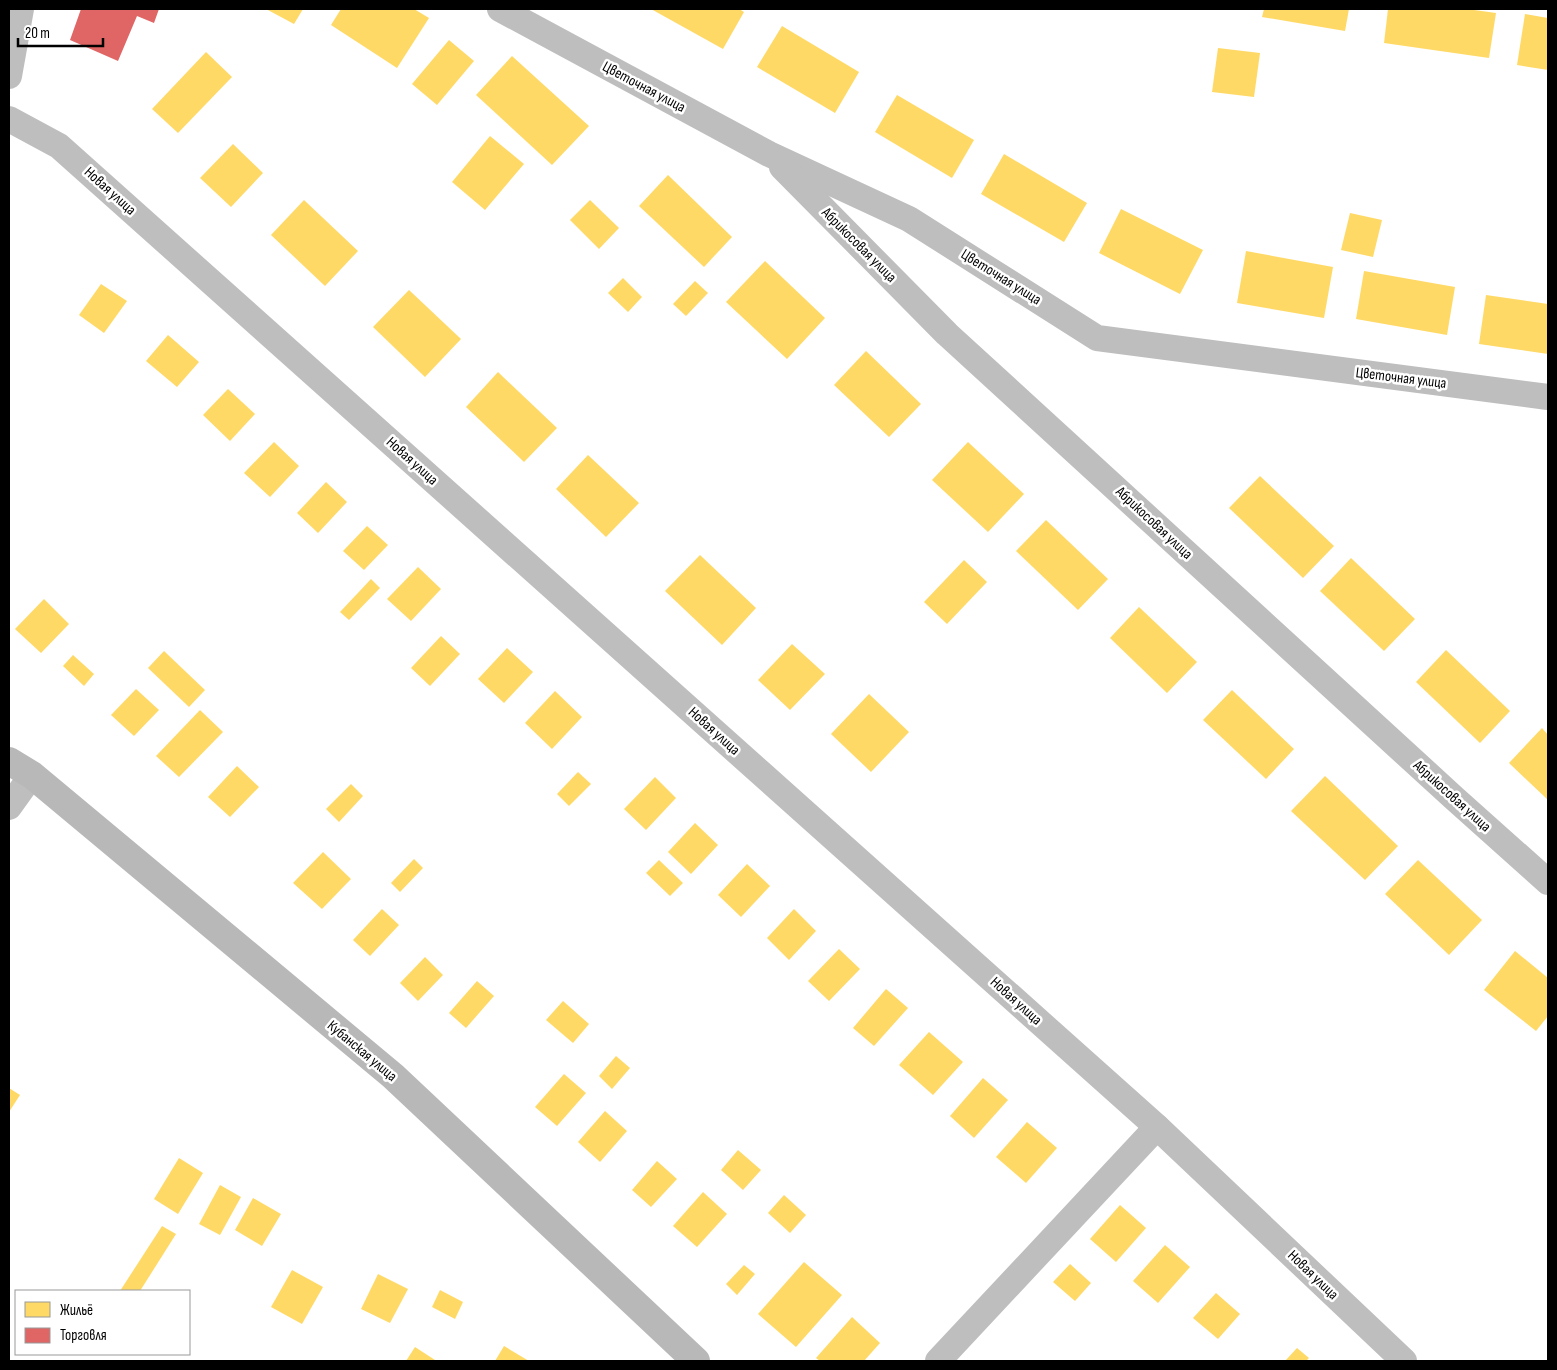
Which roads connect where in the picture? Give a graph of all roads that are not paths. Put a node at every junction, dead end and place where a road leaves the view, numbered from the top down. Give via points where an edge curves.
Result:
1 (21, 9) edge
2 (500, 9) edge
3 (9, 76) edge
4 (9, 119) edge
5 (769, 154) junction
6 (1548, 397) edge
7 (9, 761) edge
8 (32, 775) junction
9 (9, 807) edge
10 (1548, 882) edge
11 (1157, 1127) junction
12 (696, 1361) edge
13 (938, 1361) edge
14 (1404, 1361) edge

1 - 3 street
2 - 5 street, Цветочная улица
4 - 11 street, Новая улица via 59,146
5 - 6 street, Цветочная улица via 909,219 1097,338
5 - 10 street, Абрикосовая улица via 947,334
7 - 8 main road, Кубанская улица
8 - 9 street
8 - 12 main road, Кубанская улица via 392,1076
11 - 13 street
11 - 14 street, Новая улица

